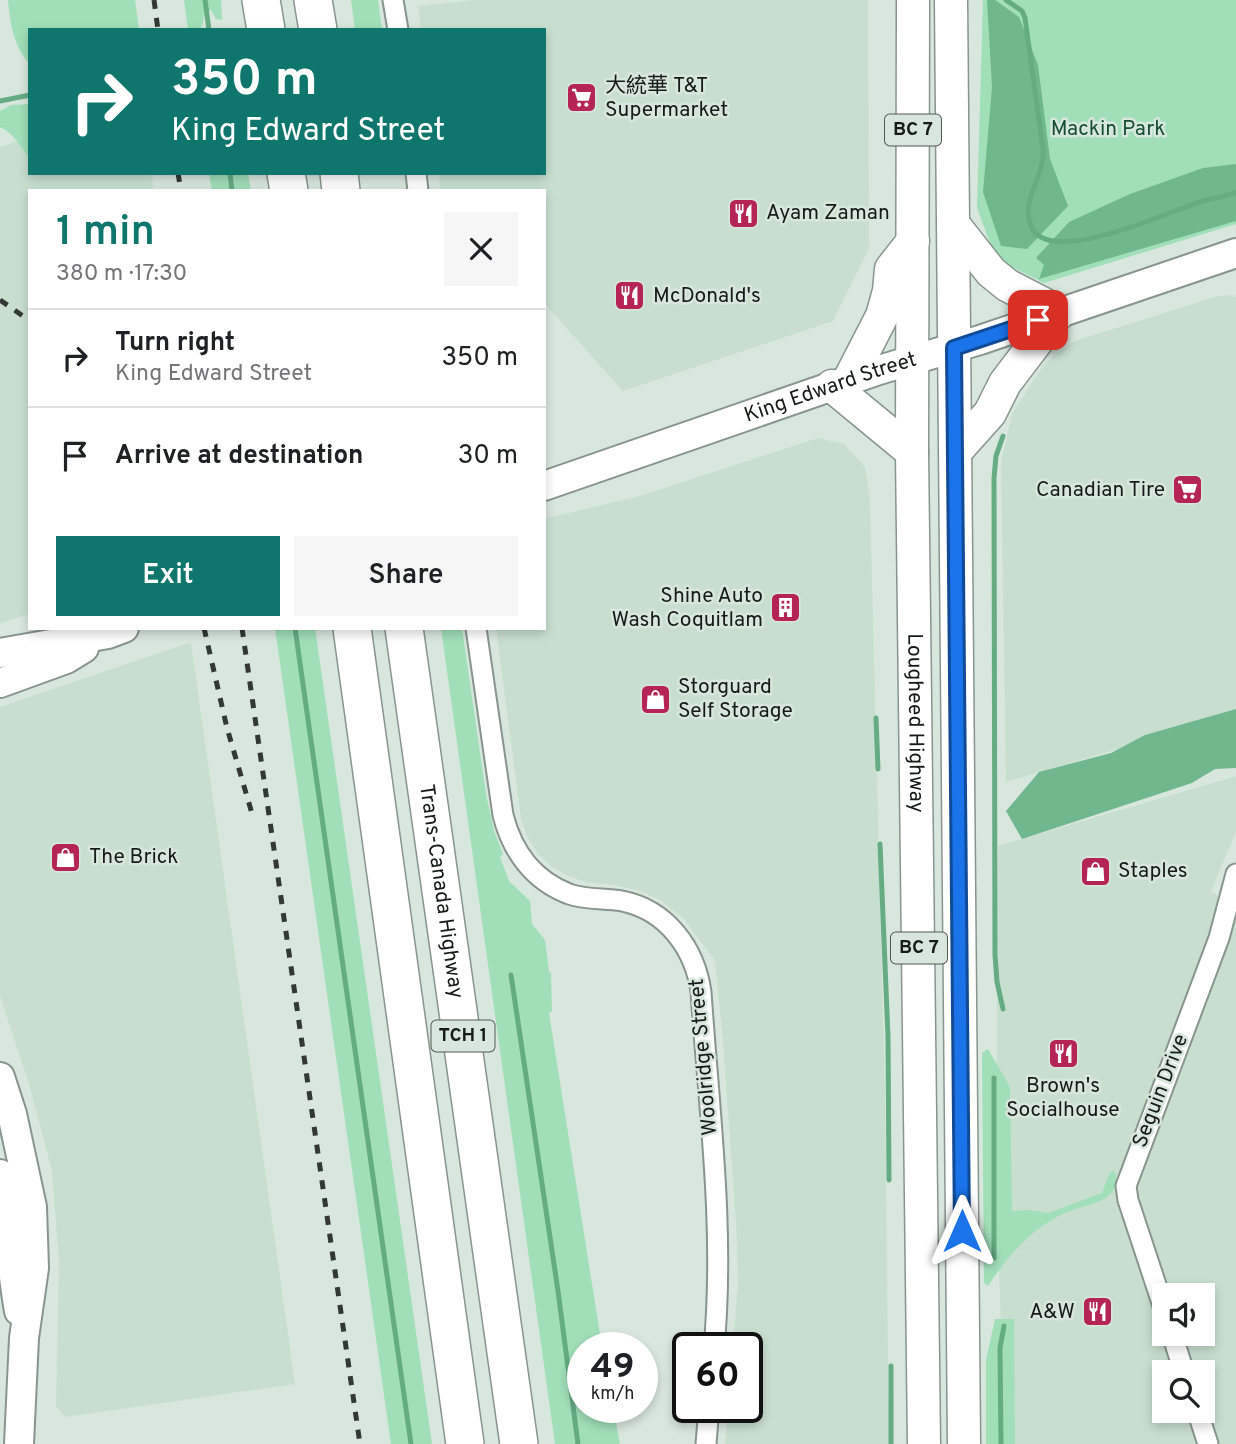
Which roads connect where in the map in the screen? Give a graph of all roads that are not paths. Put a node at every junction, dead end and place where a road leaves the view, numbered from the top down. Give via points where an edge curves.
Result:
1 (261, 0) edge
2 (313, 0) edge
3 (393, 0) edge
4 (913, 0) edge
5 (951, 0) edge
6 (266, 28) edge
7 (318, 28) edge
8 (398, 28) edge
9 (954, 225) junction
10 (913, 241) junction
11 (1236, 253) edge
12 (1059, 312) junction
13 (954, 348) junction
14 (914, 360) junction
15 (841, 383) junction
16 (956, 451) junction
17 (912, 452) junction
18 (546, 485) edge
19 (352, 630) edge
20 (404, 630) edge
21 (476, 630) edge
22 (116, 631) edge
23 (0, 653) edge
24 (0, 683) edge
25 (1236, 874) edge
26 (1233, 899) edge
27 (0, 1077) edge
28 (0, 1174) edge
29 (1155, 1283) edge
30 (715, 1332) edge
31 (24, 1338) junction
32 (708, 1423) edge
33 (1201, 1423) edge
34 (19, 1444) edge
35 (465, 1444) edge
36 (519, 1444) edge
37 (706, 1444) edge
38 (924, 1444) edge
39 (964, 1444) edge
40 (1208, 1444) edge

1 - 6 highway
2 - 7 highway
3 - 8 street
4 - 10 main road, Lougheed Highway / BC 7
5 - 9 main road, Lougheed Highway / BC 7
9 - 12 main road via 991,272
9 - 13 main road, Lougheed Highway / BC 7
10 - 14 main road, Lougheed Highway / BC 7
10 - 15 main road via 891,269 882,316
11 - 12 main road, King Edward Street
12 - 13 main road, King Edward Street
12 - 16 main road via 1005,383 990,413
13 - 14 main road, King Edward Street
13 - 16 main road, Lougheed Highway / BC 7
14 - 15 main road, King Edward Street
14 - 17 main road, Lougheed Highway / BC 7
15 - 17 main road
15 - 18 main road, King Edward Street
16 - 39 main road, Lougheed Highway / BC 7
17 - 38 main road, Lougheed Highway / BC 7
19 - 35 highway, TCH 1
20 - 36 highway, Trans-Canada Highway / TCH 1
21 - 30 street, Woolridge Street via 503,815 518,853 541,878 570,894 625,902 654,915 681,939 696,967 718,1242
22 - 23 main road
22 - 24 main road via 66,659
25 - 26 street, Seguin Drive
26 - 29 street, Seguin Drive via 1126,1186
27 - 31 main road via 32,1207 34,1268
28 - 31 main road
31 - 34 main road
32 - 37 street
33 - 40 street

